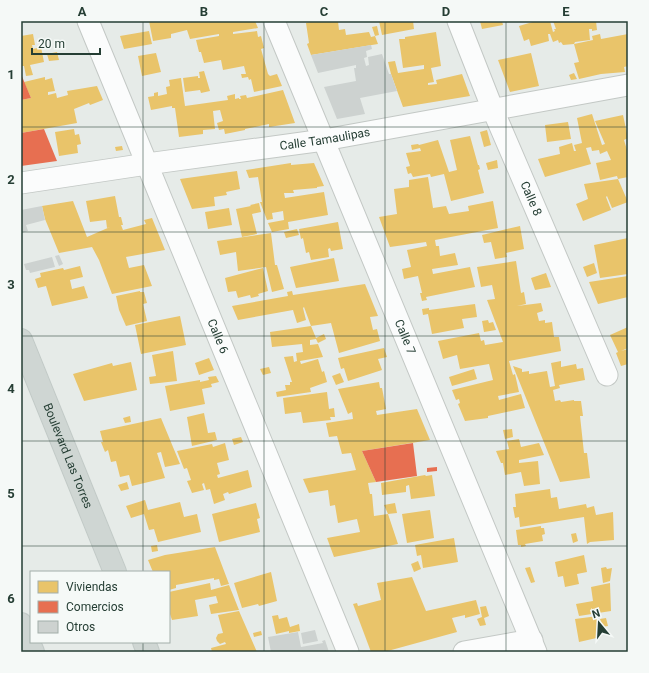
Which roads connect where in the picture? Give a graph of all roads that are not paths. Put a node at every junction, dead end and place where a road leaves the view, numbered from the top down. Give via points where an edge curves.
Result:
1 (88, 21) edge
2 (274, 21) edge
3 (458, 21) edge
4 (628, 85) edge
5 (494, 110) junction
6 (324, 140) junction
7 (147, 164) junction
8 (21, 183) edge
9 (21, 340) edge
10 (607, 375) dead end
11 (115, 571) edge
12 (21, 624) edge
13 (534, 646) edge
14 (33, 652) edge
15 (348, 652) edge
16 (464, 652) edge

1 - 7 street, Calle 6
2 - 6 street, Calle 7
3 - 5 street, Calle 8
4 - 5 street, Calle Tamaulipas
5 - 6 street, Calle Tamaulipas
5 - 10 street, Calle 8
6 - 7 street, Calle Tamaulipas
6 - 13 street, Calle 7
7 - 8 street, Calle Tamaulipas
7 - 15 street, Calle 6
9 - 11 main road, Boulevard Las Torres
12 - 14 main road
13 - 16 street

